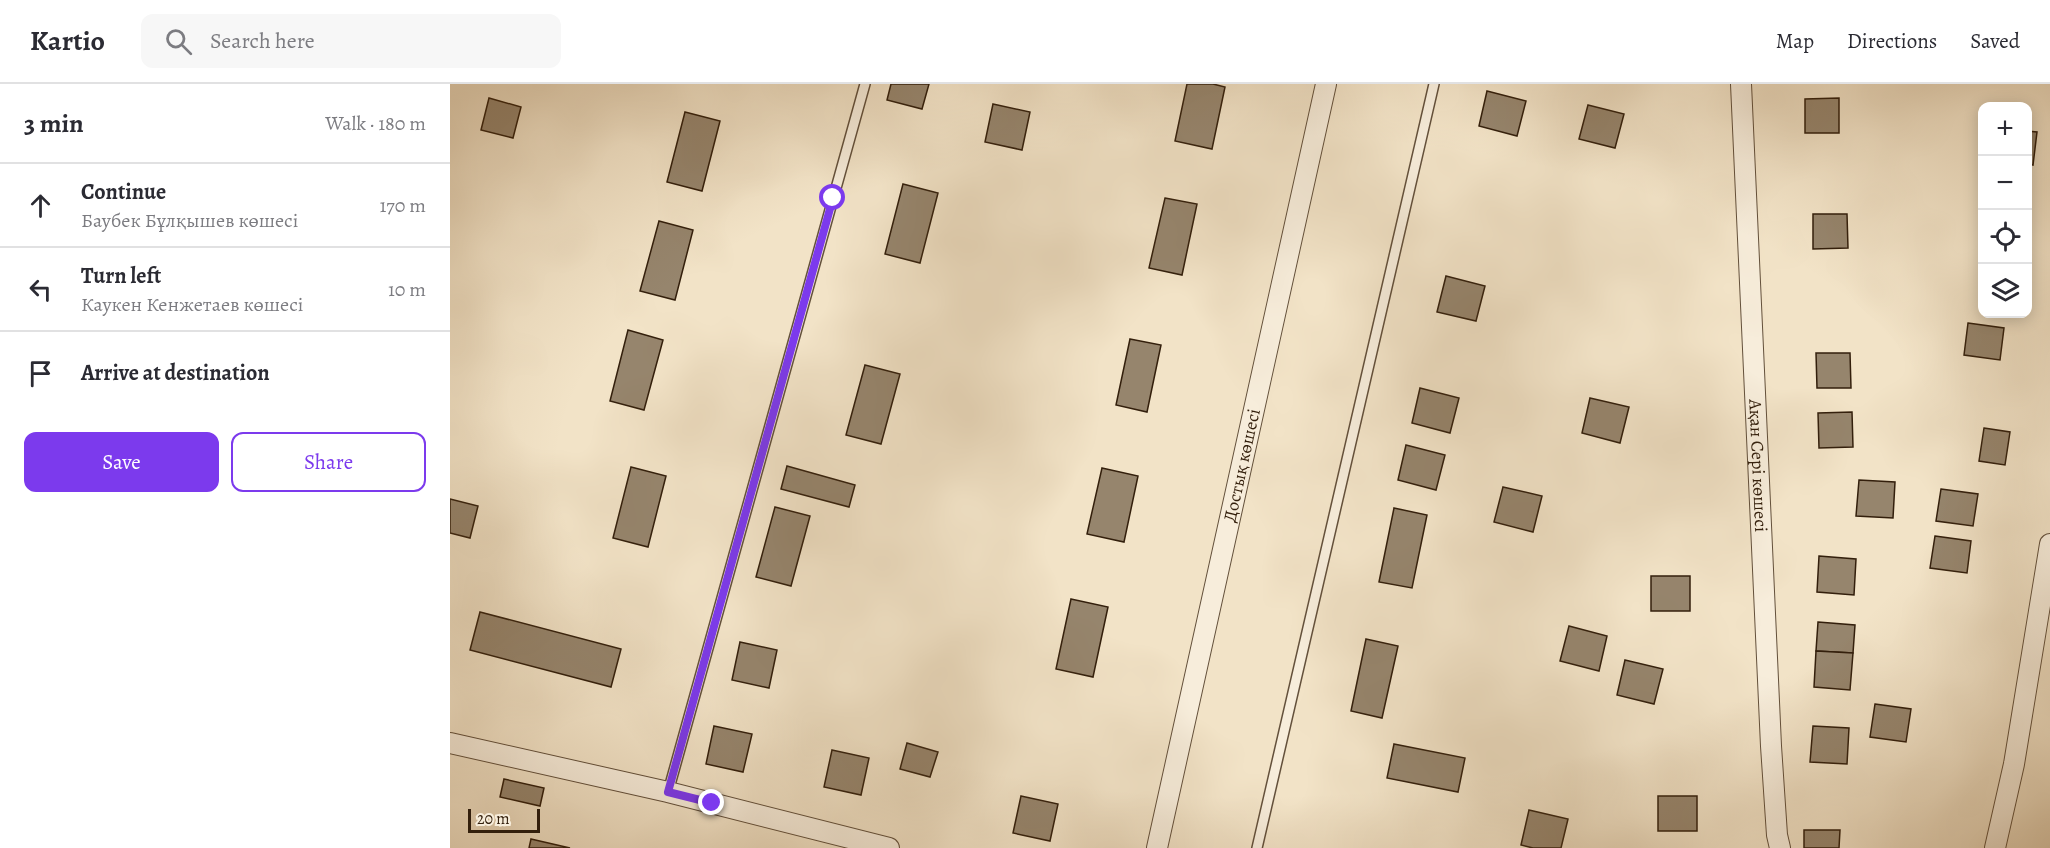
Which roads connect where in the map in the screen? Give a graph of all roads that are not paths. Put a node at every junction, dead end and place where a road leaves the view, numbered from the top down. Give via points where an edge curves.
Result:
1 (865, 84) edge
2 (1326, 84) edge
3 (1434, 84) edge
4 (1741, 84) edge
5 (2050, 544) edge
6 (450, 743) edge
7 (668, 792) junction
8 (889, 848) edge
9 (1157, 848) edge
10 (1257, 848) edge
11 (1780, 848) edge
12 (1995, 848) edge

1 - 7 lane
2 - 9 street, Достық көшесі
3 - 10 lane
4 - 11 street, Ақан Сері көшесі via 1771,746
5 - 12 street via 2014,764
6 - 7 street
7 - 8 street

